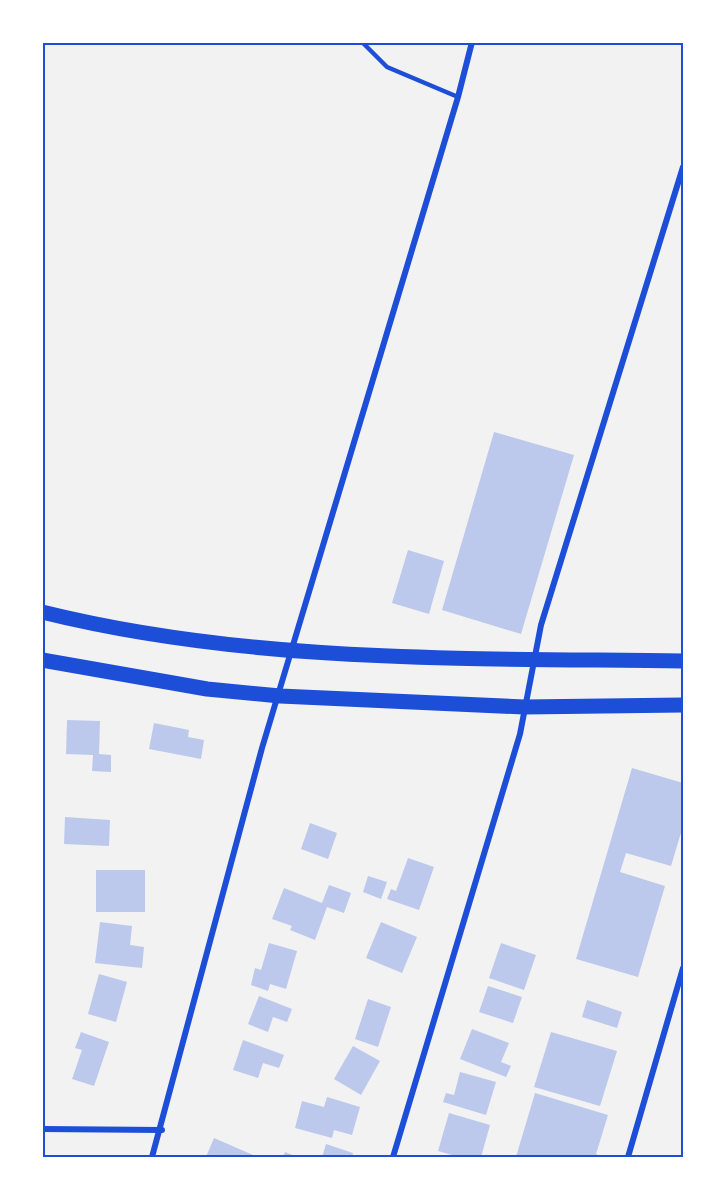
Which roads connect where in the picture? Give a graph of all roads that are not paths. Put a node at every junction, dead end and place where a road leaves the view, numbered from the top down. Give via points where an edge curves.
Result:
1 (362, 42) edge
2 (472, 42) edge
3 (458, 97) junction
4 (683, 167) edge
5 (42, 612) edge
6 (293, 650) junction
7 (534, 659) junction
8 (42, 660) edge
9 (683, 661) edge
10 (280, 696) junction
11 (683, 705) edge
12 (524, 707) junction
13 (683, 968) edge
14 (42, 1129) edge
15 (162, 1130) junction
16 (152, 1157) edge
17 (393, 1157) edge
18 (628, 1157) edge

1 - 3 lane via 387,67
2 - 3 street
3 - 6 street
4 - 7 street via 541,625
5 - 6 main road via 161,636
6 - 7 main road via 396,658
6 - 10 street
7 - 9 main road
7 - 12 street
8 - 10 main road via 207,689
10 - 12 main road
10 - 15 street via 262,748
11 - 12 main road
12 - 17 street via 520,734
13 - 18 street
14 - 15 street
15 - 16 street

